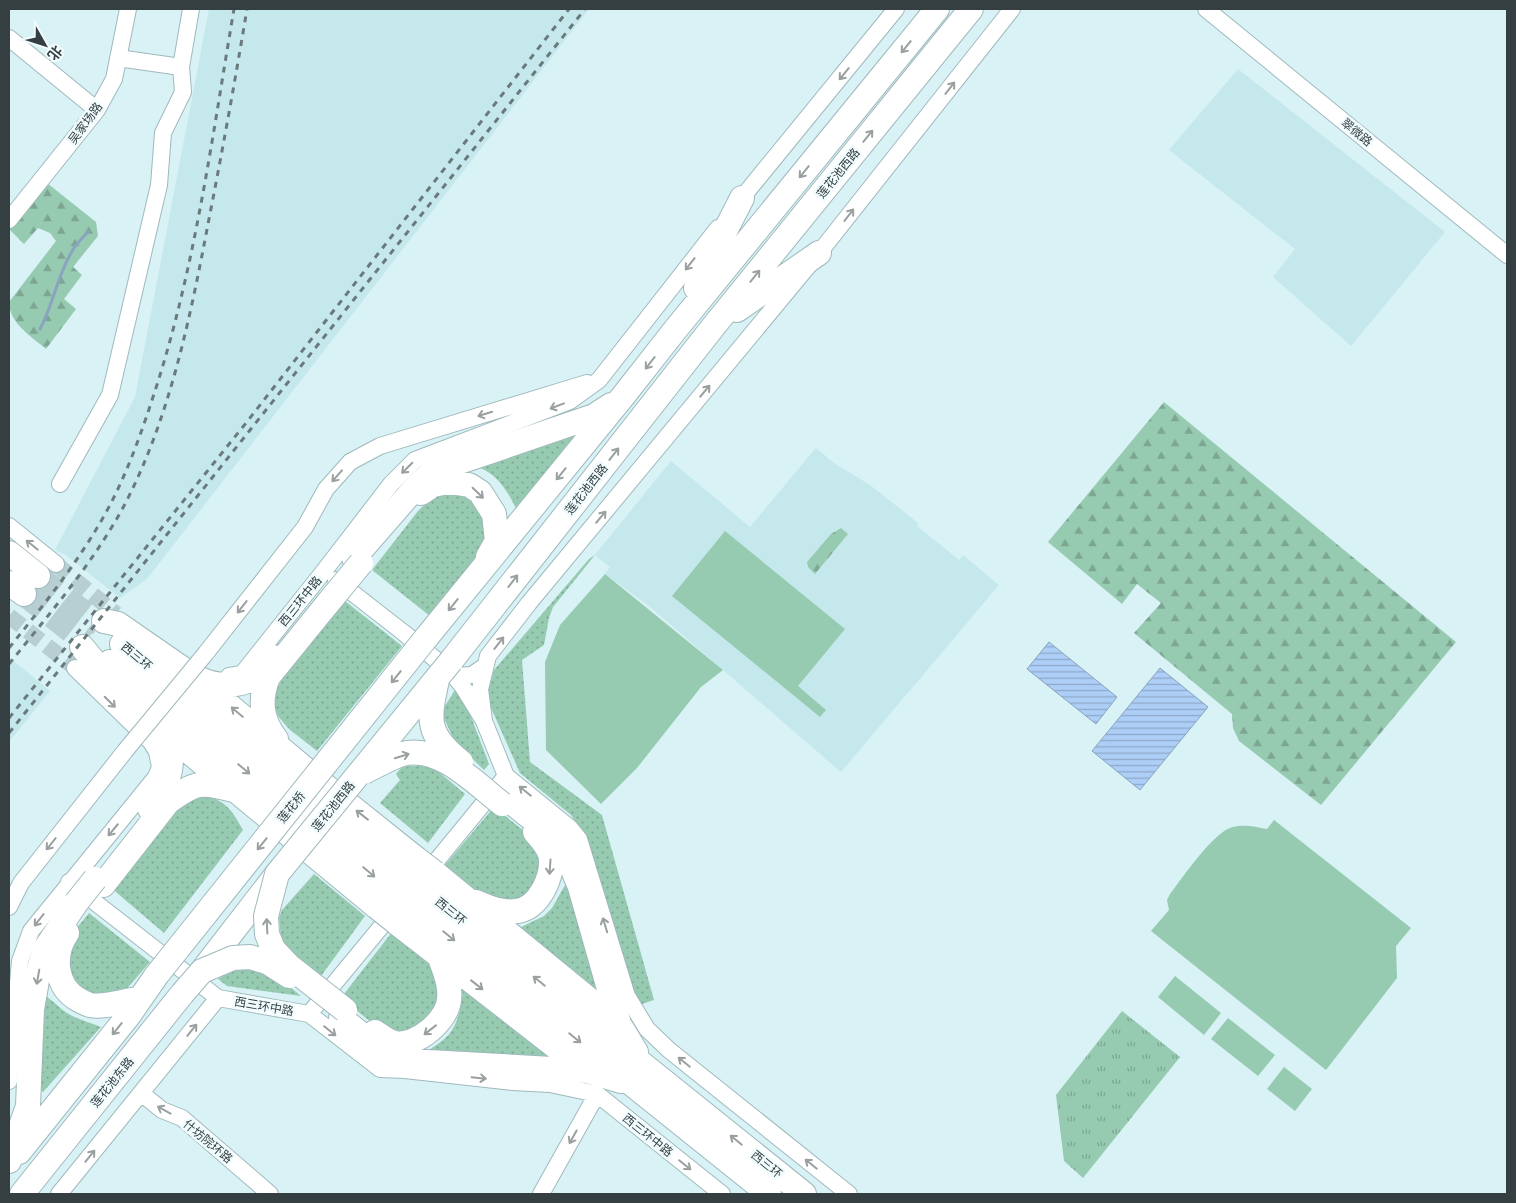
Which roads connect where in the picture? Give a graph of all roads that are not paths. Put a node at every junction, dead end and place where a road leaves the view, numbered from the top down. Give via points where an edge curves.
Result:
1 (128, 9) edge
2 (191, 9) edge
3 (896, 9) edge
4 (937, 9) edge
5 (971, 9) edge
6 (1012, 9) edge
7 (1206, 9) edge
8 (9, 38) edge
9 (118, 58) junction
10 (181, 66) junction
11 (97, 110) junction
12 (742, 198) junction
13 (9, 220) edge
14 (819, 254) junction
15 (1507, 254) edge
16 (713, 327) junction
17 (675, 330) junction
18 (598, 380) junction
19 (624, 396) junction
20 (60, 484) dead end
21 (9, 526) edge
22 (9, 553) edge
23 (357, 560) junction
24 (47, 570) joint
25 (324, 571) junction
26 (481, 572) junction
27 (326, 601) junction
28 (94, 636) junction
29 (485, 666) junction
30 (448, 671) junction
31 (196, 678) junction
32 (484, 722) junction
33 (160, 727) junction
34 (288, 755) junction
35 (358, 775) junction
36 (237, 792) junction
37 (504, 793) junction
38 (277, 874) junction
39 (395, 881) junction
40 (99, 882) junction
41 (463, 897) junction
42 (76, 898) junction
43 (416, 898) junction
44 (9, 907) edge
45 (439, 955) junction
46 (202, 970) junction
47 (218, 998) junction
48 (140, 999) junction
49 (309, 1014) junction
50 (343, 1014) junction
51 (12, 1017) edge
52 (619, 1024) junction
53 (587, 1071) junction
54 (640, 1076) junction
55 (9, 1081) edge
56 (141, 1094) junction
57 (597, 1094) junction
58 (54, 1155) junction
59 (9, 1161) edge
60 (9, 1165) edge
61 (22, 1194) edge
62 (38, 1194) edge
63 (59, 1194) edge
64 (270, 1194) edge
65 (541, 1194) edge
66 (722, 1194) edge
67 (769, 1194) edge
68 (804, 1194) edge
69 (849, 1194) edge

1 - 9 street, 吴家场路
2 - 10 street
3 -> 12 street
4 -> 17 highway
16 -> 5 highway, 莲花池西路
14 -> 6 street
7 - 15 street, 翠微路
8 - 11 street
9 - 10 street
9 - 11 street, 吴家场路 via 114,79
10 - 20 street via 183,92 163,133 159,186 110,395
11 - 13 street, 吴家场路
12 - 17 highway
12 -> 18 street
14 - 16 highway
29 -> 14 street via 488,656 530,604
30 -> 16 highway, 莲花池西路
17 -> 19 highway
18 -> 25 street via 570,401 415,460 391,484
18 -> 44 street, bridge via 380,446 350,462 326,489 305,528 21,882
19 - 23 highway via 594,416 433,471 414,489
19 -> 26 highway
24 -> 21 street
22 - 24 highway
23 -> 26 highway via 425,489 449,482 469,484 480,492 494,514 496,541
23 - 27 highway, bridge
25 - 28 street, 西三环中路 via 242,674 224,677
25 - 30 street, 西三环中路
26 -> 48 highway, 莲花桥, bridge
27 - 31 highway via 259,674 233,685 217,685
27 - 34 highway via 268,677 264,689 263,713 269,730
28 - 31 highway via 118,624
28 - 33 highway via 111,682
28 - 39 highway, 西三环 via 219,725
28 -> 42 street via 156,752 160,767
29 - 30 street via 472,675
29 - 32 street via 480,689
30 - 32 street, 西三环中路 via 466,692
30 - 35 highway, 莲花池西路, bridge
30 - 37 highway, bridge via 430,712 431,726 442,746
34 -> 31 highway
32 - 37 street, 西三环中路
33 - 36 highway
33 - 40 highway via 170,751 169,779
39 -> 34 highway
35 -> 37 highway, bridge via 402,754 416,752 446,760
35 - 38 highway, 莲花池西路, bridge
36 -> 39 highway
36 - 40 highway via 200,784 179,794 168,802
37 -> 41 highway via 528,826 545,842 551,858 549,878 539,896 519,911 495,911
37 - 49 street
37 - 52 highway via 551,834 565,851 580,887
69 -> 37 street, 西三环中路 via 647,1029 627,996 579,839 570,828
38 - 46 highway, 莲花池西路, bridge
50 -> 38 highway, bridge via 273,949 267,934 266,916
39 - 43 highway, bridge
39 - 43 highway, bridge
40 - 42 highway
41 - 43 highway
41 - 52 highway
42 - 47 street, 西三环中路
42 - 48 highway via 58,955 58,973 63,986 73,997 88,1005 103,1006
42 -> 51 street via 31,930 20,961
42 -> 59 highway via 45,949 39,969 32,1008 28,1106
43 -> 45 highway
43 - 54 highway, 西三环
45 -> 50 highway via 448,980 450,1002 437,1025 419,1039 396,1044
45 -> 53 highway
46 - 50 highway, bridge via 233,958 250,957 267,962
46 - 58 highway, 莲花池东路, bridge
47 - 49 street, 西三环中路
56 -> 47 street
48 -> 60 highway
49 -> 57 street, 西三环中路 via 380,1070 550,1084
50 - 53 highway via 377,1047 396,1058
51 - 55 street
52 - 54 highway
53 - 54 highway
54 - 67 highway, 西三环
68 -> 54 highway, 西三环
63 -> 56 street
64 -> 56 street, 什坊院环路 via 182,1118 162,1110
57 -> 65 street
57 -> 66 street, 西三环中路
58 - 61 highway, 莲花池东路
58 - 62 highway

